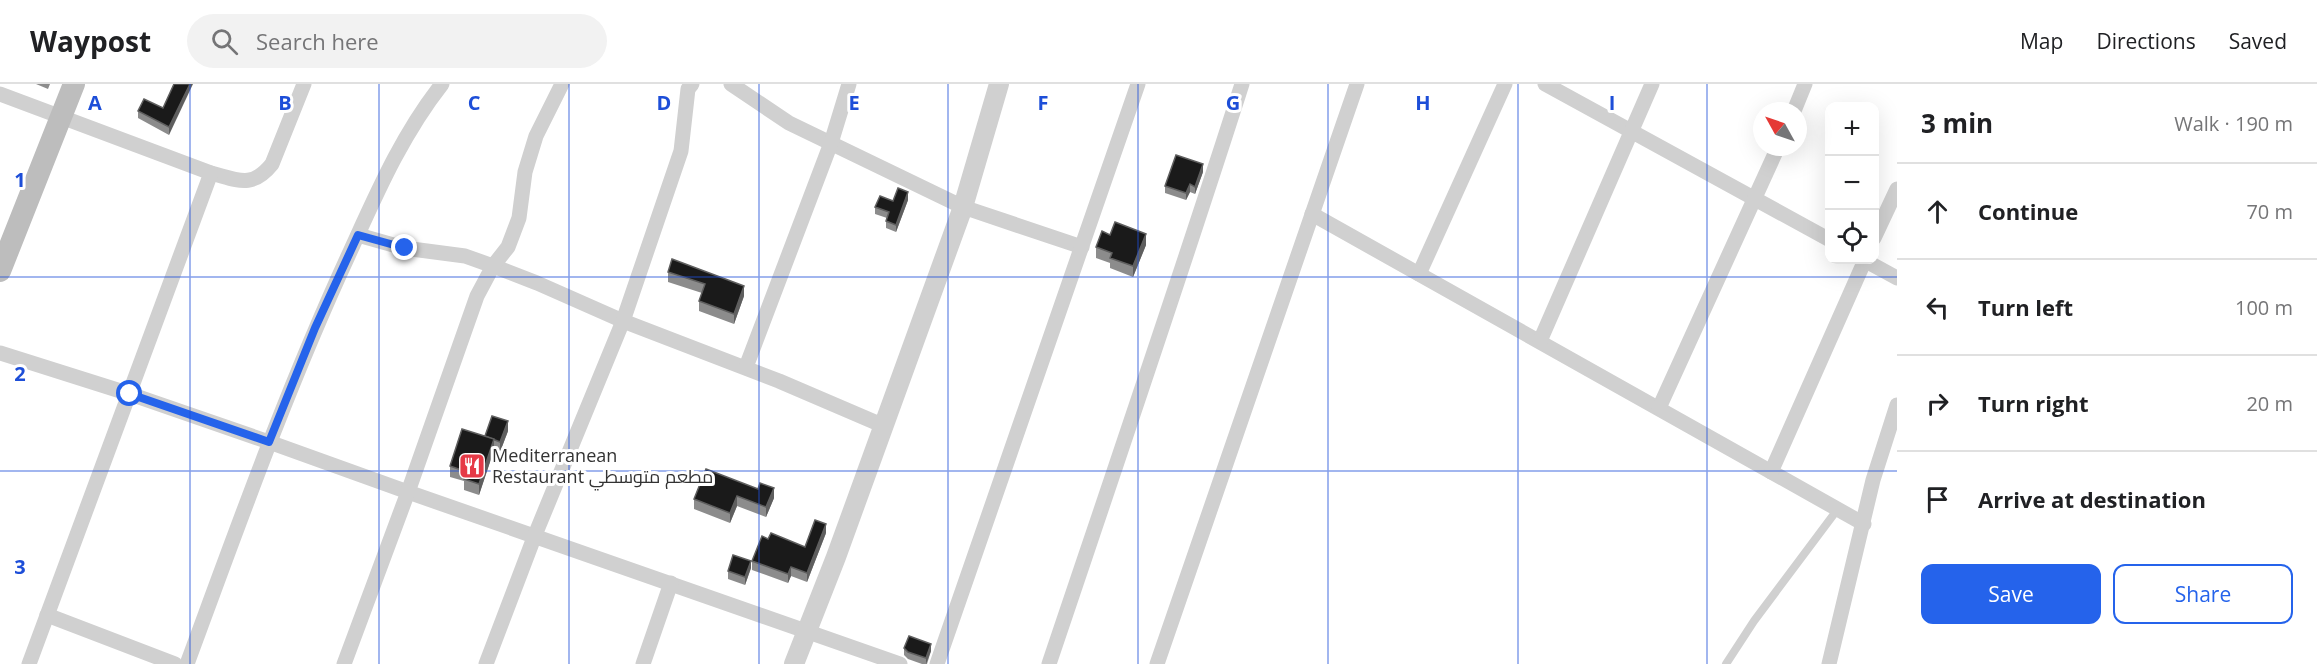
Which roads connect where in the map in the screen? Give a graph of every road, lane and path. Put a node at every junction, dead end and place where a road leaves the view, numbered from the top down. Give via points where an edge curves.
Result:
1 (74, 84) edge
2 (304, 84) edge
3 (442, 84) edge
4 (562, 84) edge
5 (731, 84) edge
6 (849, 84) edge
7 (999, 84) edge
8 (1138, 84) edge
9 (1242, 84) edge
10 (1356, 84) edge
11 (1505, 84) edge
12 (1545, 84) edge
13 (1652, 84) edge
14 (1805, 84) edge
15 (685, 86) edge
16 (0, 94) edge
17 (1798, 102) edge
18 (62, 116) junction
19 (1632, 132) junction
20 (831, 143) junction
21 (1774, 156) edge
22 (211, 173) junction
23 (1897, 189) edge
24 (1755, 199) junction
25 (963, 207) junction
26 (1312, 214) junction
27 (1879, 229) edge
28 (358, 235) junction
29 (1825, 237) edge
30 (1082, 247) junction
31 (1863, 264) edge
32 (1872, 264) edge
33 (493, 266) junction
34 (0, 271) edge
35 (1419, 274) junction
36 (1897, 278) edge
37 (623, 321) junction
38 (1540, 341) junction
39 (0, 353) edge
40 (746, 368) junction
41 (130, 394) junction
42 (1897, 405) edge
43 (1659, 408) junction
44 (884, 426) junction
45 (269, 442) junction
46 (1771, 472) junction
47 (408, 492) junction
48 (1837, 510) junction
49 (1864, 524) junction
50 (535, 535) junction
51 (671, 583) junction
52 (47, 615) junction
53 (807, 631) junction
54 (29, 664) edge
55 (175, 664) edge
56 (187, 664) edge
57 (344, 664) edge
58 (486, 664) edge
59 (642, 664) edge
60 (794, 664) edge
61 (900, 664) edge
62 (937, 664) edge
63 (1049, 664) edge
64 (1157, 664) edge
65 (1726, 664) edge
66 (1829, 664) edge

1 - 18 main road
2 - 22 street via 272,164 264,174 245,182
3 - 28 street via 401,144
4 - 33 street via 533,146 519,218 508,247
5 - 20 street via 789,123
6 - 20 street
7 - 25 street
8 - 30 street
9 - 63 street via 1174,299
10 - 26 street
11 - 35 street
12 - 19 street
13 - 19 street
14 - 17 street
15 - 37 street via 681,151
16 - 18 street
18 - 22 street
18 - 34 main road
19 - 24 street
19 - 38 street
20 - 25 street
20 - 40 street
21 - 24 street
22 - 41 street
23 - 27 street
24 - 29 street
24 - 43 street
25 - 30 street
25 - 44 street
26 - 35 street
26 - 64 street
28 - 33 street via 405,248 465,256
28 - 45 street
30 - 62 street
31 - 46 street
32 - 36 street
33 - 37 street
33 - 47 street via 477,296
35 - 38 street
37 - 40 street
37 - 50 street
38 - 43 street
39 - 41 street
40 - 44 street
41 - 45 street
41 - 52 street
42 - 49 street
43 - 46 street
44 - 53 street
45 - 47 street
45 - 56 street
46 - 48 street
47 - 50 street
47 - 57 street
48 - 49 street
48 - 65 lane
49 - 66 street
50 - 51 street
50 - 58 street
51 - 53 street
51 - 59 street
52 - 54 street
52 - 55 street
53 - 60 street
53 - 61 street

